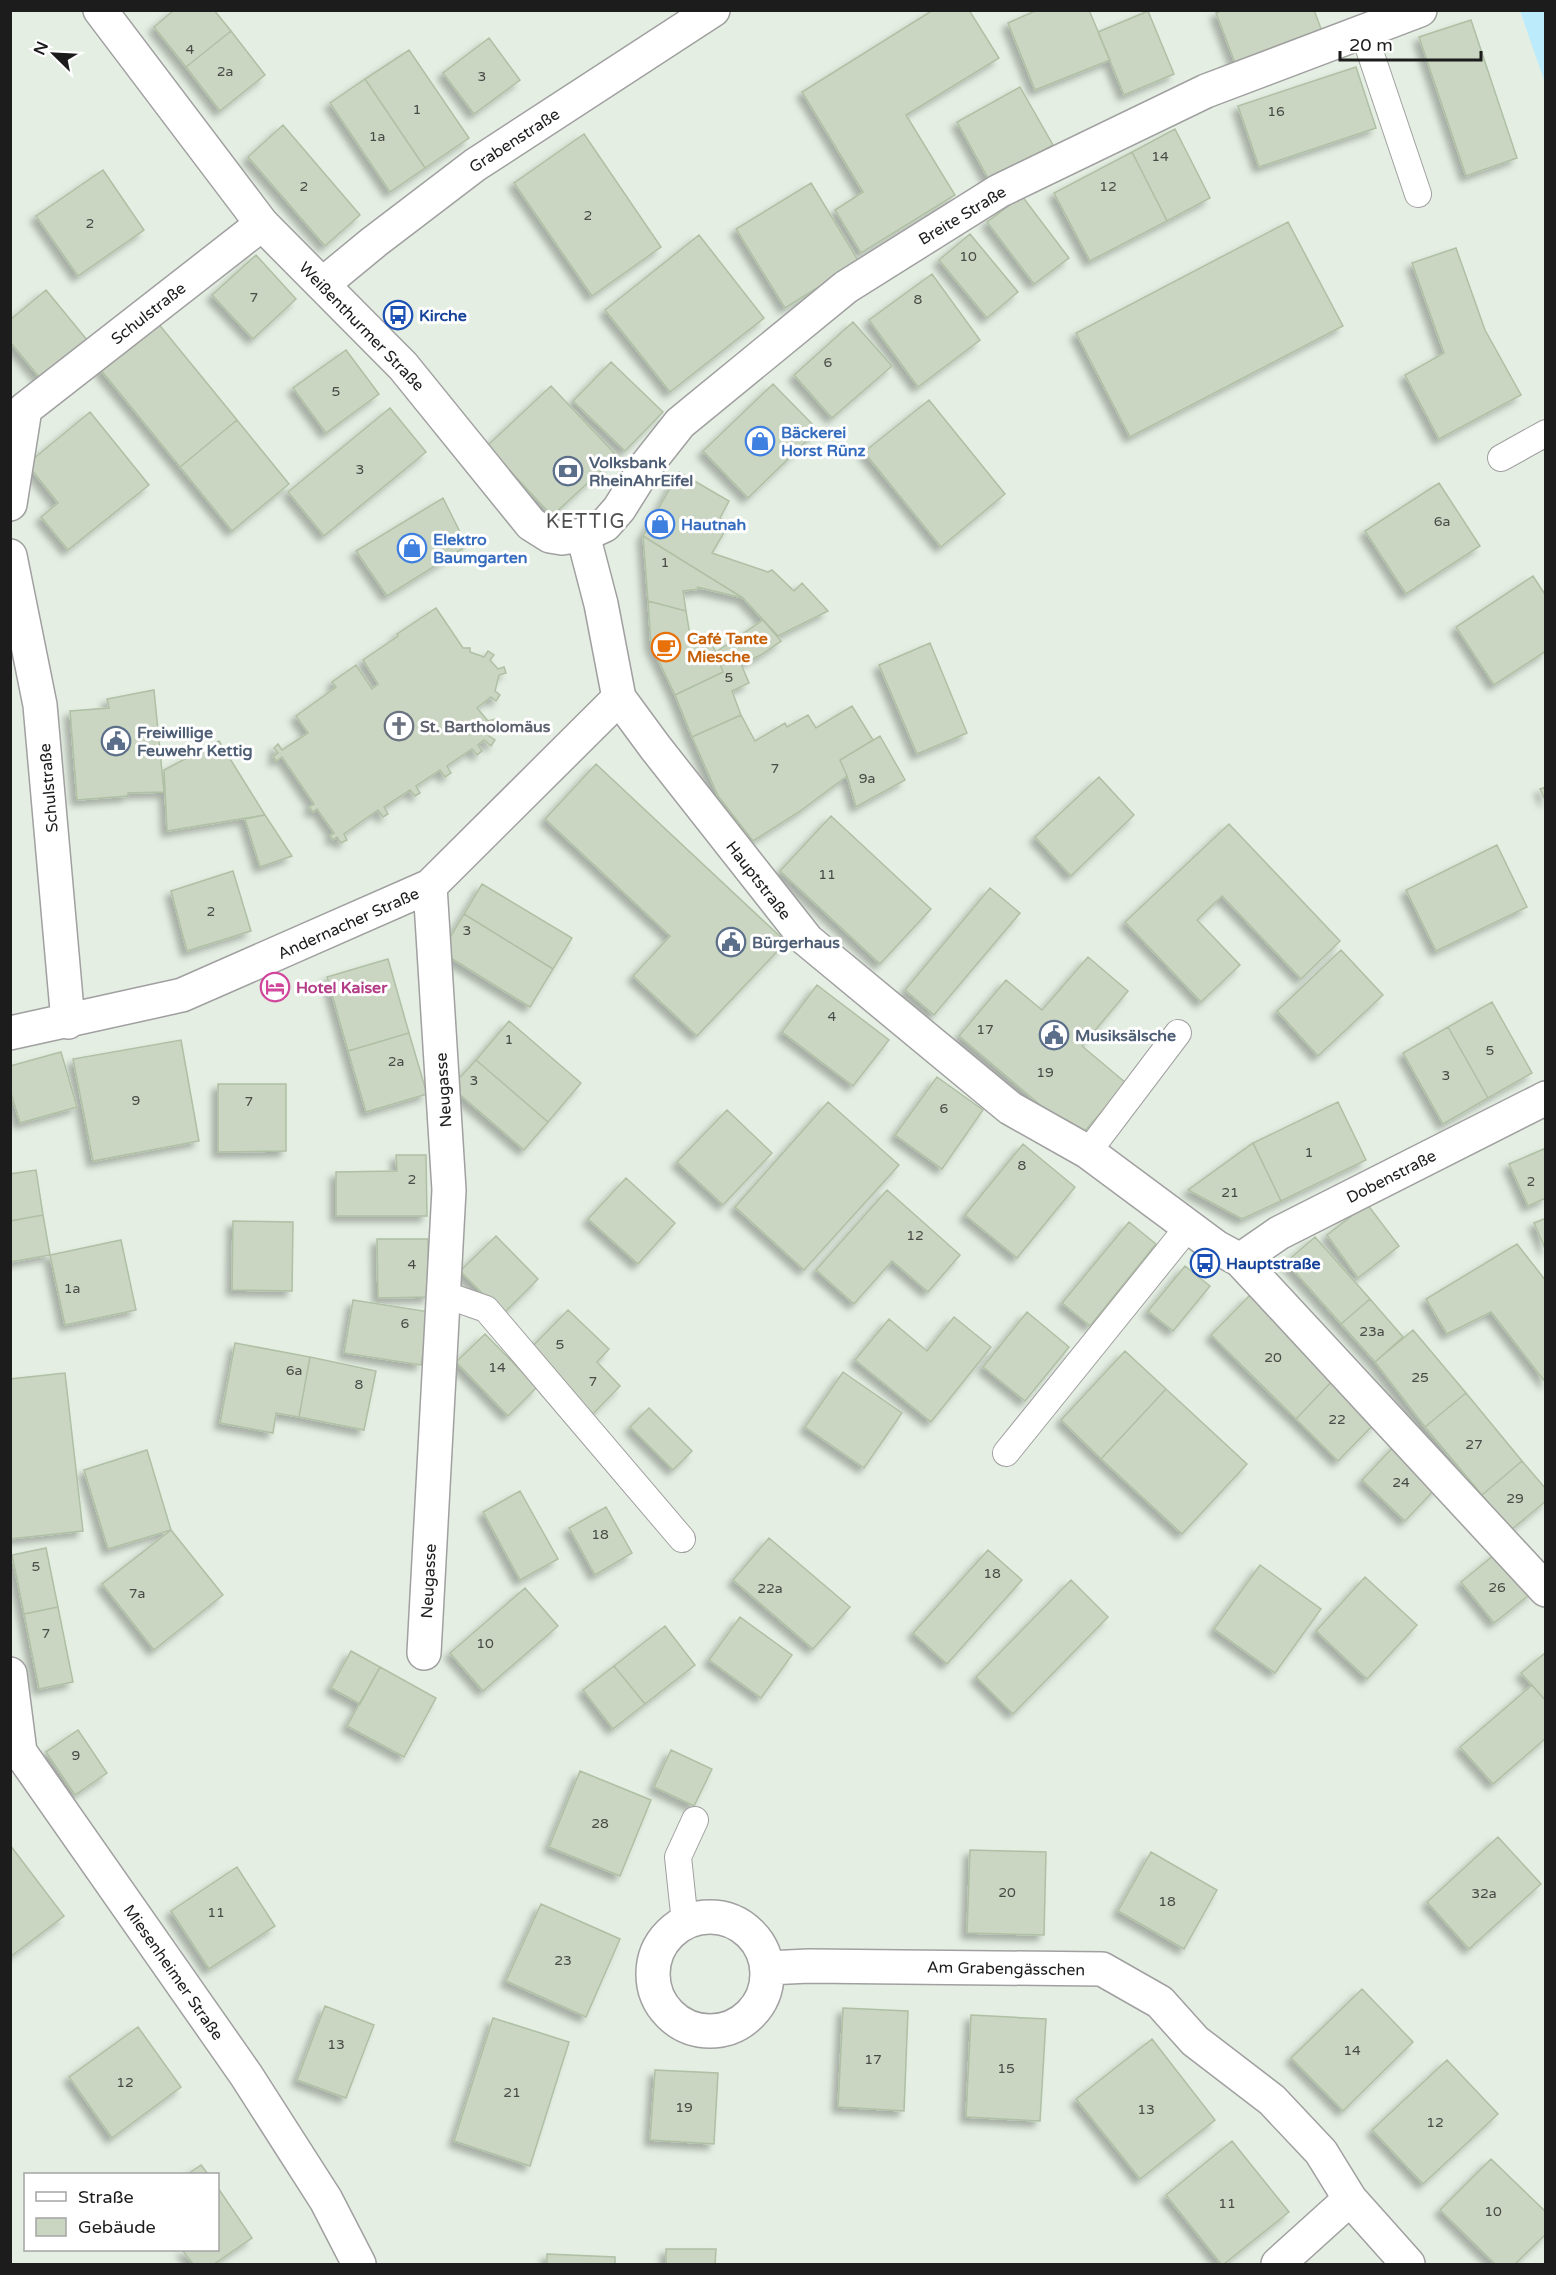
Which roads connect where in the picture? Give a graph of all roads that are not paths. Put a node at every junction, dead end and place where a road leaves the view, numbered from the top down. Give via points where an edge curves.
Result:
1 (100, 10) edge
2 (713, 10) edge
3 (1420, 10) edge
4 (1363, 31) junction
5 (1418, 195) dead end
6 (262, 224) junction
7 (323, 284) junction
8 (1545, 434) edge
9 (1501, 458) dead end
10 (10, 504) edge
11 (583, 535) junction
12 (10, 556) edge
13 (619, 698) junction
14 (430, 886) junction
15 (68, 1022) junction
16 (1178, 1033) dead end
17 (10, 1034) edge
18 (1545, 1098) edge
19 (1088, 1152) junction
20 (1189, 1226) junction
21 (1240, 1260) junction
22 (443, 1294) junction
23 (1006, 1453) dead end
24 (682, 1539) dead end
25 (1545, 1590) edge
26 (424, 1653) dead end
27 (10, 1674) edge
28 (695, 1820) dead end
29 (685, 1923) junction
30 (767, 1968) junction
31 (1350, 2199) junction
32 (359, 2265) edge
33 (1278, 2265) edge
34 (1408, 2265) edge

1 - 6 street, Weißenthurmer Straße
2 - 7 street, Grabenstraße via 475,165
3 - 4 street, Breite Straße
4 - 5 lane
4 - 11 street, Breite Straße via 1206,91 999,191 846,287 680,423 619,509 605,525
6 - 7 street, Weißenthurmer Straße
6 - 10 street, Schulstraße via 25,409
7 - 11 street, Weißenthurmer Straße via 404,366 531,524 556,537
8 - 9 lane
11 - 13 street
12 - 15 street, Schulstraße via 40,705
13 - 14 street, Andernacher Straße
13 - 19 street, Hauptstraße via 807,940 1010,1108
14 - 15 street, Andernacher Straße via 182,995
14 - 22 street, Neugasse via 449,1190
15 - 17 street, Andernacher Straße
16 - 19 lane
18 - 21 street, Dobenstraße via 1279,1233
19 - 20 street, Hauptstraße
20 - 21 street, Hauptstraße
20 - 23 lane
21 - 25 street, Hauptstraße
22 - 24 lane via 486,1309
22 - 26 street, Neugasse
27 - 32 street, Miesenheimer Straße via 20,1752 246,2075 326,2200
28 - 29 lane via 678,1857
29 - 30 street via 721,1918 738,1924 762,1951
29 - 30 street via 659,1949 654,1985 661,2003 690,2028 709,2032 728,2029 745,2019 758,2006 766,1988
30 - 31 street, Am Grabengässchen via 1102,1969 1160,2002 1195,2041 1272,2100 1321,2152
31 - 33 street
31 - 34 street, Am Grabengässchen

